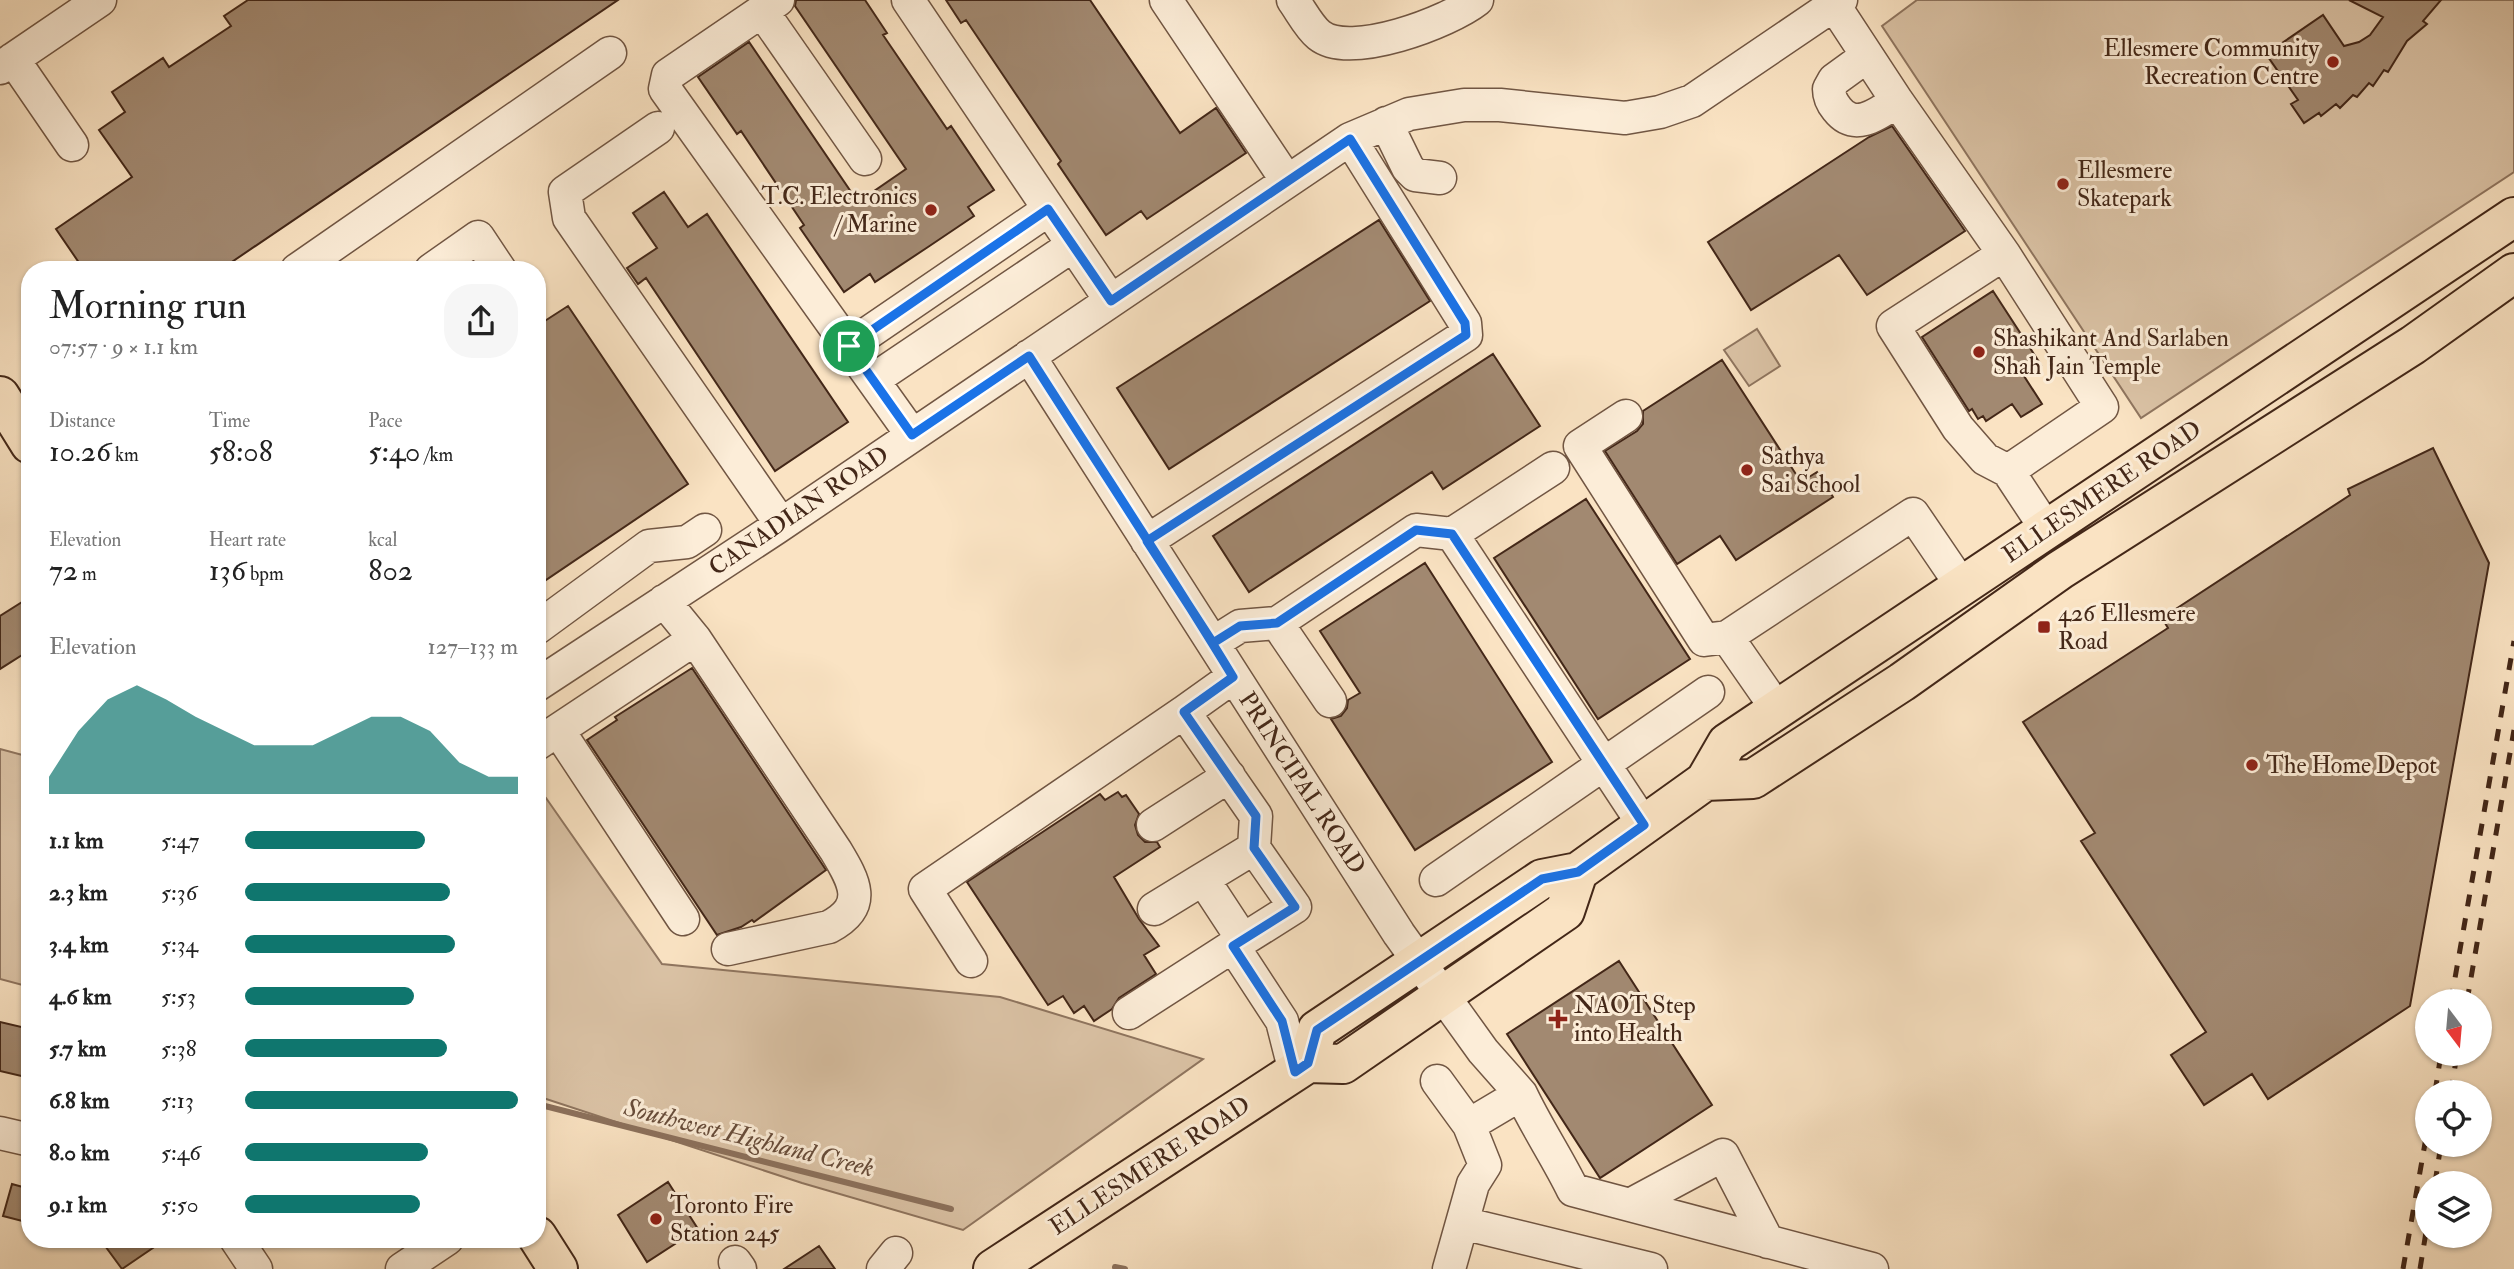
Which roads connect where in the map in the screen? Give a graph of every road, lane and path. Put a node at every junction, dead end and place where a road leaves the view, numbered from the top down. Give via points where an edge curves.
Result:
1 (100, 0) edge
2 (908, 0) edge
3 (1166, 0) edge
4 (1293, 0) edge
5 (1476, 0) edge
6 (1837, 2) edge
7 (770, 5) edge
8 (610, 53) dead end
9 (1867, 56) junction
10 (7, 64) edge
11 (1897, 101) junction
12 (1386, 123) junction
13 (658, 128) dead end
14 (1350, 139) junction
15 (72, 145) dead end
16 (865, 159) dead end
17 (1440, 177) dead end
18 (1287, 181) junction
19 (1048, 209) junction
20 (2514, 217) edge
21 (1072, 246) junction
22 (2004, 254) junction
23 (310, 261) edge
24 (444, 261) edge
25 (494, 261) edge
26 (2514, 273) edge
27 (1111, 301) junction
28 (849, 346) junction
29 (1029, 356) junction
30 (873, 380) junction
31 (0, 396) edge
32 (1626, 416) dead end
33 (21, 430) edge
34 (912, 435) junction
35 (1553, 468) dead end
36 (2008, 471) junction
37 (781, 524) junction
38 (705, 530) dead end
39 (1452, 534) junction
40 (2043, 534) junction
41 (1147, 541) junction
42 (2060, 570) junction
43 (1962, 586) junction
44 (664, 601) junction
45 (546, 621) edge
46 (1277, 623) junction
47 (1727, 636) junction
48 (695, 639) junction
49 (1213, 643) junction
50 (1233, 677) junction
51 (546, 679) edge
52 (1708, 692) dead end
53 (1330, 701) dead end
54 (1777, 709) junction
55 (1184, 712) junction
56 (547, 737) edge
57 (1604, 765) junction
58 (1228, 776) junction
59 (1705, 781) junction
60 (1153, 824) dead end
61 (1644, 825) junction
62 (1254, 848) junction
63 (1578, 872) junction
64 (1203, 879) junction
65 (1436, 880) dead end
66 (1154, 909) dead end
67 (683, 919) dead end
68 (1238, 943) junction
69 (728, 948) dead end
70 (971, 961) dead end
71 (1419, 964) junction
72 (1442, 996) junction
73 (1129, 1013) dead end
74 (1301, 1067) junction
75 (1437, 1081) dead end
76 (1521, 1094) junction
77 (1469, 1125) junction
78 (0, 1133) edge
79 (21, 1138) edge
80 (1630, 1205) junction
81 (1462, 1223) junction
82 (1769, 1242) junction
83 (242, 1248) edge
84 (434, 1248) edge
85 (545, 1248) edge
86 (257, 1269) edge
87 (402, 1269) edge
88 (558, 1269) edge
89 (993, 1269) edge
90 (1449, 1269) edge
91 (1651, 1269) edge
92 (1872, 1269) edge

1 - 10 street
2 - 19 street
3 - 18 street
4 - 5 street via 1320,36 1355,44 1375,43 1462,12
6 - 9 street
6 - 12 street, CANADIAN ROAD via 1692,101 1660,112 1615,117 1464,105 1420,111
7 - 16 street
7 - 28 street via 668,75 665,89
8 - 23 street
9 - 11 street
9 - 11 street via 1834,80 1829,89 1833,103 1846,118 1857,121 1877,115
10 - 15 street
11 - 22 street
12 - 14 street, CANADIAN ROAD
12 - 17 street via 1415,175
13 - 37 street via 565,192 569,218
14 - 18 street, CANADIAN ROAD
14 - 41 street via 1465,323 1466,335
18 - 27 street, CANADIAN ROAD
19 - 21 street
19 - 28 street
20 - 40 main road, ELLESMERE ROAD
21 - 27 street
21 - 30 street
22 - 36 street via 2102,407
22 - 36 street via 1893,326 1958,428 1985,459
24 - 25 street via 478,237
26 - 42 main road, ELLESMERE ROAD via 2413,345
27 - 29 street, CANADIAN ROAD
28 - 30 street
29 - 34 street, CANADIAN ROAD
29 - 41 street, PRINCIPAL ROAD
30 - 34 street
31 - 33 main road
32 - 47 street via 1580,446 1704,640
34 - 37 street, CANADIAN ROAD
35 - 39 street
36 - 40 street
37 - 44 street, CANADIAN ROAD
38 - 45 street via 687,542 649,546
39 - 46 street via 1416,530
39 - 57 street
40 - 42 main road
40 - 43 main road, ELLESMERE ROAD
41 - 49 street, PRINCIPAL ROAD
42 - 59 main road, ELLESMERE ROAD via 1902,682 1753,779
43 - 47 street via 1913,514
43 - 54 main road, ELLESMERE ROAD
44 - 48 street
44 - 51 street, CANADIAN ROAD
46 - 49 street via 1240,626
46 - 53 street
47 - 54 street
48 - 56 street
48 - 69 street via 836,851 855,889 852,907 829,927
49 - 50 street, PRINCIPAL ROAD
50 - 55 street
50 - 71 street, PRINCIPAL ROAD
52 - 57 street
54 - 59 main road, ELLESMERE ROAD via 1727,743
55 - 58 street
55 - 70 street via 925,889
56 - 67 street
57 - 61 street
57 - 65 street
58 - 60 street
58 - 62 street via 1256,816
59 - 61 main road, ELLESMERE ROAD
61 - 63 main road, ELLESMERE ROAD
62 - 64 street
62 - 68 street via 1295,907
63 - 71 main road, ELLESMERE ROAD via 1542,879
63 - 72 main road via 1565,911
64 - 66 street
64 - 68 street
68 - 73 street
68 - 74 street via 1282,1021
71 - 72 street, PRINCIPAL ROAD
71 - 74 main road, ELLESMERE ROAD via 1317,1030
72 - 74 main road via 1343,1064
72 - 76 street, PRINCIPAL ROAD
74 - 89 main road, ELLESMERE ROAD
75 - 77 street
76 - 77 street
76 - 80 street, PRINCIPAL ROAD via 1573,1190
77 - 81 street via 1485,1165 1473,1184
78 - 79 street
80 - 82 street, PRINCIPAL ROAD
80 - 82 street via 1723,1155
81 - 90 street
81 - 91 street
82 - 92 street, PRINCIPAL ROAD
83 - 86 street
84 - 87 street
85 - 88 main road

